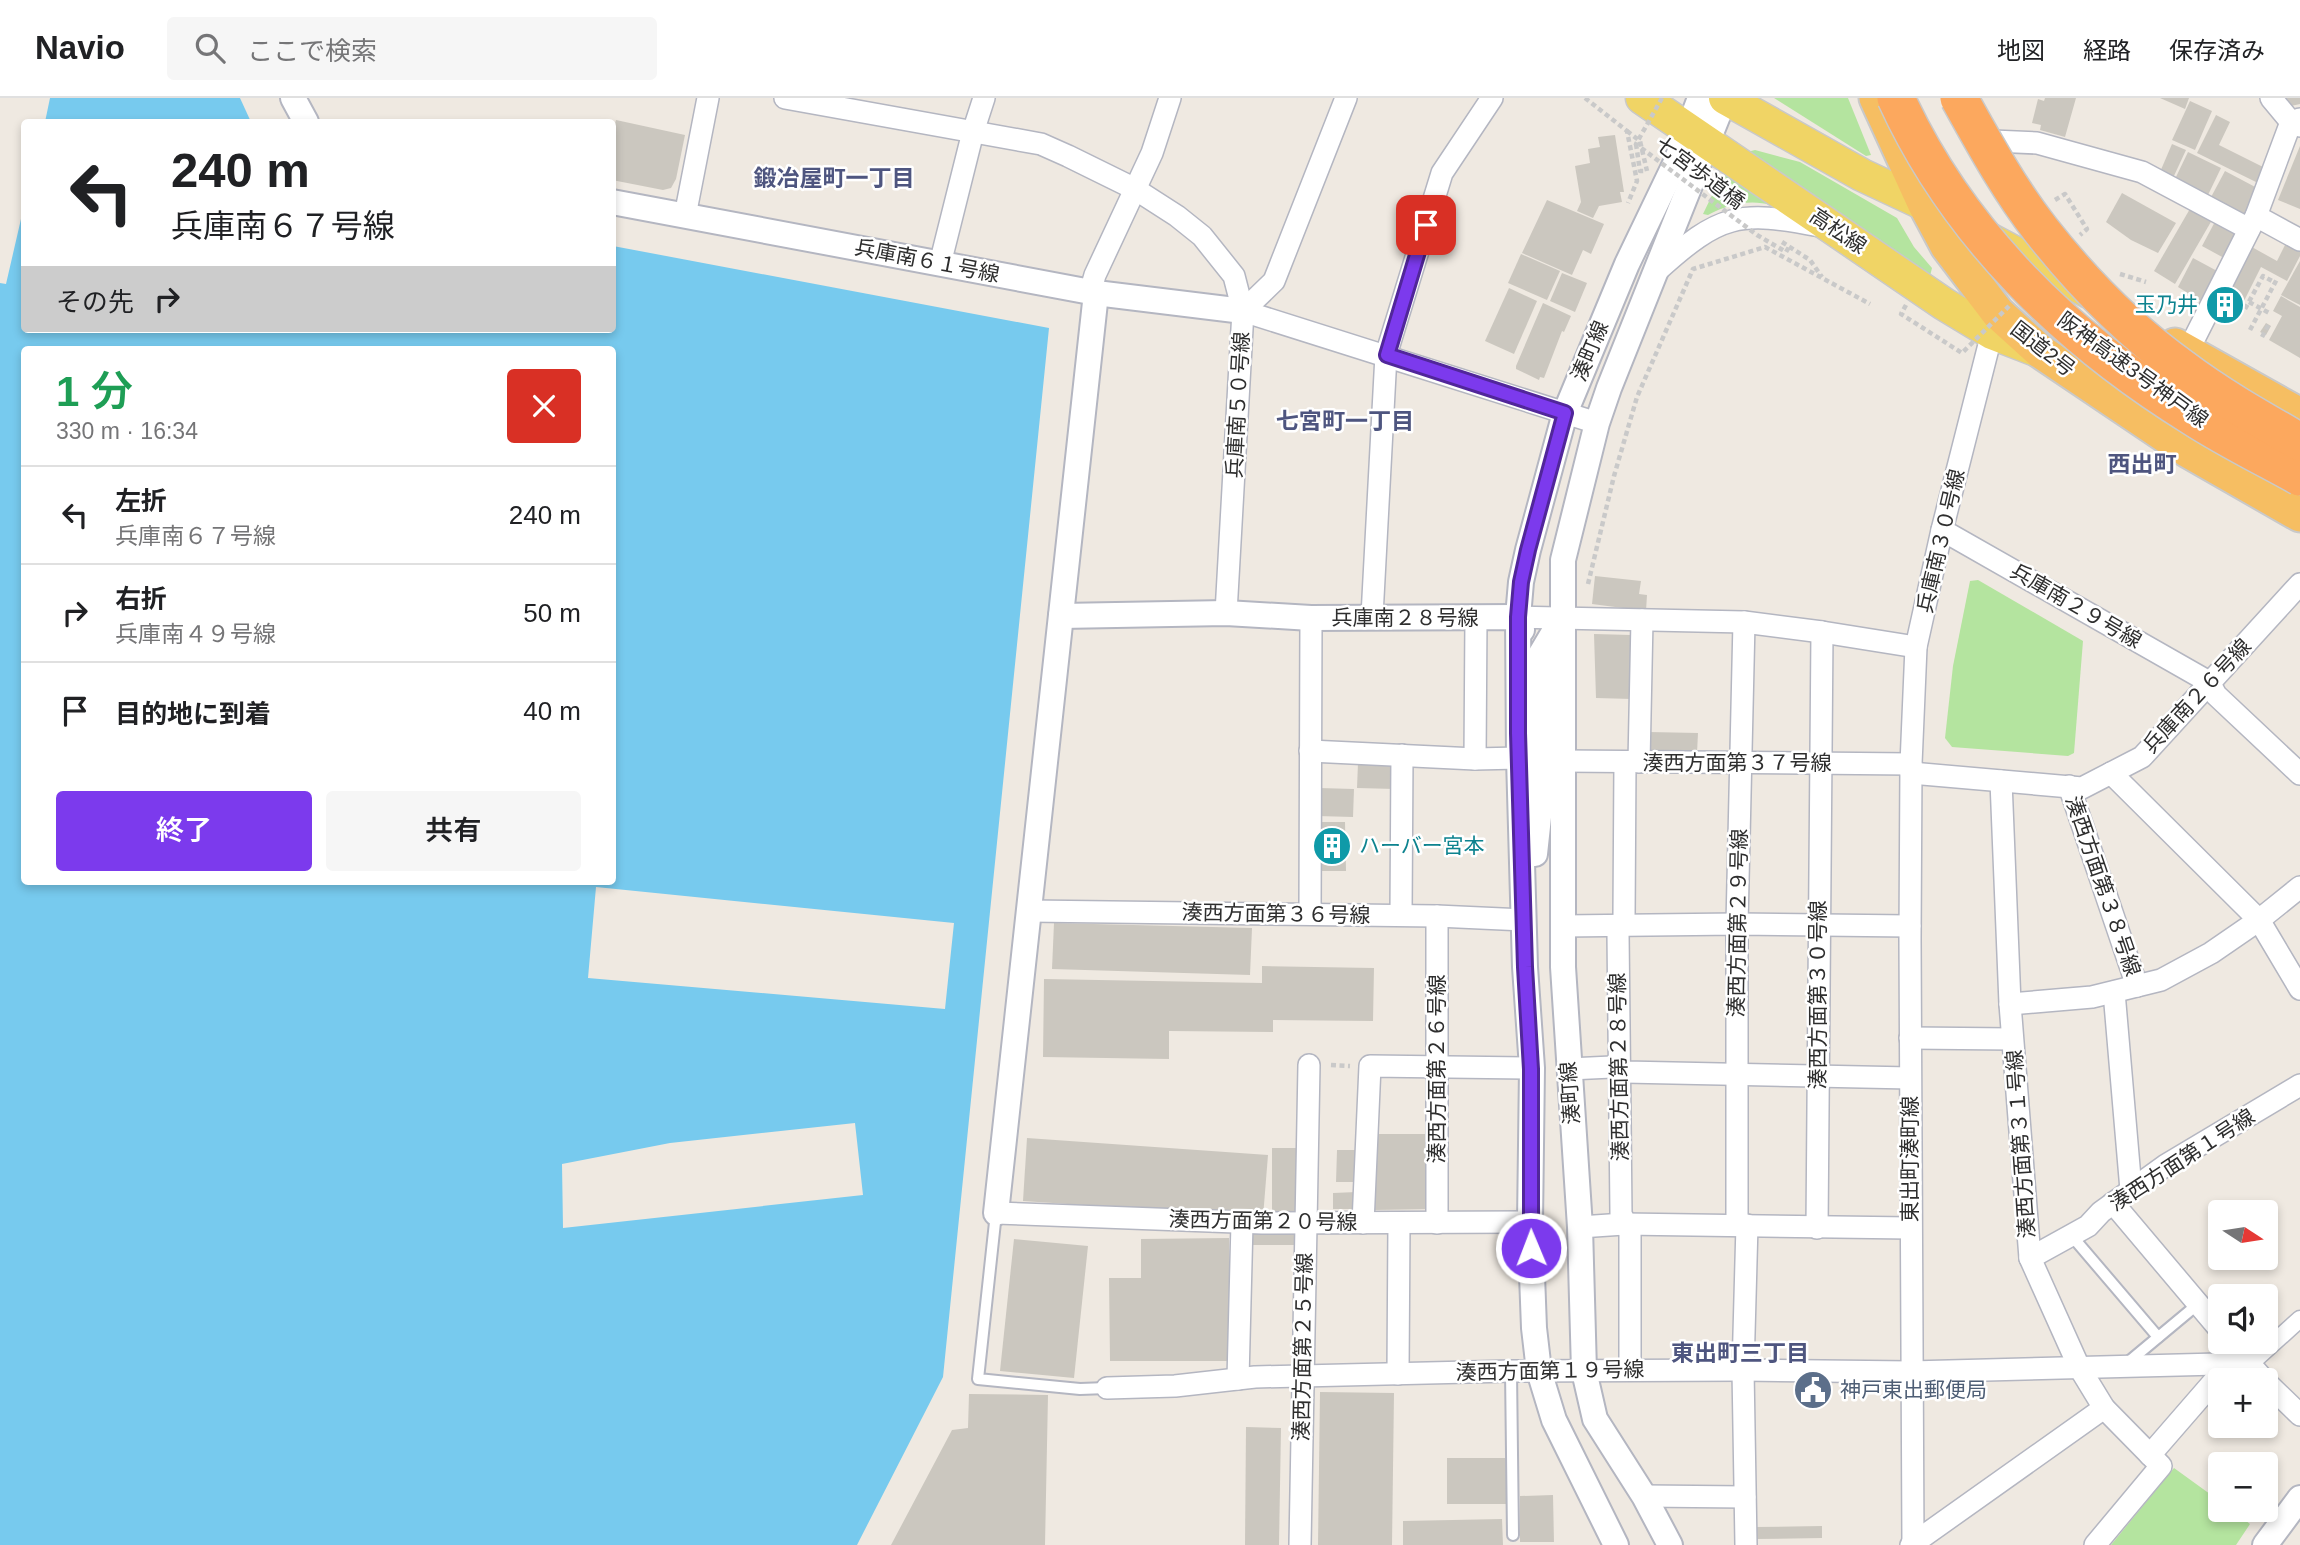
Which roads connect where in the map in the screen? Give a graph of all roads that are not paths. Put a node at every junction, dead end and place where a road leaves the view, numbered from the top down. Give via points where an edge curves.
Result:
1 (293, 98) edge
2 (708, 98) edge
3 (785, 98) edge
4 (984, 98) edge
5 (1170, 98) edge
6 (1346, 98) edge
7 (1492, 98) edge
8 (1642, 98) edge
9 (1700, 98) edge
10 (1725, 98) edge
11 (1876, 98) edge
12 (1896, 98) edge
13 (1959, 98) edge
14 (1973, 98) edge
15 (2271, 98) edge
16 (862, 104) edge
17 (304, 119) edge
18 (2297, 122) edge
19 (973, 132) junction
20 (1698, 135) junction
21 (1993, 141) junction
22 (1135, 189) junction
23 (616, 203) edge
24 (1924, 203) junction
25 (685, 216) junction
26 (2252, 222) junction
27 (1832, 228) junction
28 (2300, 240) edge
29 (940, 264) junction
30 (1658, 270) junction
31 (1096, 293) junction
32 (1243, 311) junction
33 (2127, 312) junction
34 (1995, 323) junction
35 (2187, 353) junction
36 (1387, 355) junction
37 (1565, 413) junction
38 (2300, 415) edge
39 (1597, 423) junction
40 (2300, 442) edge
41 (2300, 477) edge
42 (2300, 515) edge
43 (1942, 530) junction
44 (2300, 584) edge
45 (1226, 613) junction
46 (1060, 616) junction
47 (1372, 616) junction
48 (1518, 617) junction
49 (1311, 618) junction
50 (1476, 618) junction
51 (1562, 618) junction
52 (1642, 620) junction
53 (1744, 622) junction
54 (1822, 632) junction
55 (1916, 647) junction
56 (2209, 682) junction
57 (1310, 751) junction
58 (1402, 755) junction
59 (1519, 758) junction
60 (1475, 759) junction
61 (1562, 761) junction
62 (1632, 762) junction
63 (1742, 763) junction
64 (1819, 763) junction
65 (1911, 769) junction
66 (2110, 773) junction
67 (2300, 774) edge
68 (2001, 781) junction
69 (2068, 786) junction
70 (1535, 855) junction
71 (2300, 887) edge
72 (1029, 911) junction
73 (1310, 914) junction
74 (1401, 915) junction
75 (1437, 916) junction
76 (1524, 920) junction
77 (2259, 920) junction
78 (1622, 924) junction
79 (1737, 924) junction
80 (1818, 925) junction
81 (1563, 926) junction
82 (1910, 926) junction
83 (2137, 986) junction
84 (2300, 989) edge
85 (2114, 992) junction
86 (2010, 1004) junction
87 (1910, 1038) junction
88 (2012, 1039) junction
89 (1309, 1065) road end
90 (1437, 1067) junction
91 (1531, 1069) junction
92 (1569, 1069) junction
93 (1619, 1070) junction
94 (1737, 1076) junction
95 (1818, 1078) junction
96 (1910, 1079) junction
97 (2300, 1085) edge
98 (2131, 1190) junction
99 (2113, 1203) junction
100 (996, 1213) junction
101 (1531, 1222) junction
102 (1242, 1223) junction
103 (1305, 1223) junction
104 (1363, 1223) junction
105 (1399, 1223) junction
106 (1437, 1223) junction
107 (1624, 1224) junction
108 (1742, 1225) junction
109 (1580, 1227) junction
110 (1817, 1228) junction
111 (1910, 1228) junction
112 (2071, 1235) junction
113 (2030, 1258) junction
114 (2197, 1304) junction
115 (2208, 1316) edge
116 (2300, 1320) edge
117 (2158, 1337) junction
118 (2235, 1354) edge
119 (2239, 1364) junction
120 (2124, 1366) junction
121 (2079, 1367) junction
122 (2245, 1368) edge
123 (1630, 1370) junction
124 (1743, 1370) junction
125 (1511, 1371) junction
126 (1539, 1371) junction
127 (1584, 1371) junction
128 (1910, 1372) junction
129 (1398, 1374) junction
130 (1301, 1376) junction
131 (1238, 1379) junction
132 (1107, 1388) joint
133 (2278, 1393) edge
134 (2104, 1408) junction
135 (2300, 1415) edge
136 (2156, 1461) junction
137 (1644, 1496) junction
138 (1745, 1497) junction
139 (2300, 1498) edge
140 (1513, 1535) dead end
141 (1300, 1545) edge
142 (1616, 1545) edge
143 (1670, 1545) edge
144 (1746, 1545) edge
145 (1912, 1545) edge
146 (2095, 1545) edge
147 (2265, 1545) edge

1 - 17 street
2 - 25 street
3 - 16 street
4 - 19 street
5 - 22 street
6 - 32 street, 兵庫南５０号線 via 1274,281
7 - 36 street via 1442,173
8 - 20 main road, 高松線
9 - 20 street, 湊町線
10 - 20 street, 湊町線
10 - 24 main road via 1862,176
11 - 24 highway, 国道2号
12 - 41 highway, 阪神高速3号神戸線, bridge via 1937,175 1968,219 2037,297 2081,338 2193,417
13 - 40 highway, 阪神高速3号神戸線, bridge via 2040,229 2084,281 2180,368
14 - 21 highway
15 - 18 street
16 - 19 street
18 - 26 street
19 - 22 street via 1041,144
19 - 29 street
20 - 27 main road, 高松線
20 - 30 street, 湊町線
20 - 37 street, 湊町線 via 1675,164 1627,264
21 - 26 street via 2037,143 2142,172
21 - 33 highway via 2019,193 2071,260
22 - 31 street via 1095,275
22 - 32 street via 1202,236 1234,276
23 - 25 street, 兵庫南６１号線
24 - 33 main road
24 - 34 highway, 国道2号
25 - 29 street, 兵庫南６１号線
26 - 28 street
26 - 35 street
27 - 30 street via 1754,216 1724,222 1692,240
27 - 34 main road, 高松線 via 1944,304
29 - 31 street, 兵庫南６１号線
30 - 39 street, 湊町線
31 - 32 street, 兵庫南６１号線
31 - 46 street
32 - 36 street
32 - 45 street, 兵庫南５０号線
33 - 35 highway
34 - 42 highway, 国道2号 via 2188,451
34 - 43 street, 兵庫南３０号線
35 - 38 highway
36 - 37 street
36 - 47 street
37 - 39 street
37 - 48 street, 湊町線 via 1528,550
39 - 51 street, 湊町線 via 1563,560
43 - 55 street, 兵庫南３０号線
43 - 56 street, 兵庫南２９号線
44 - 56 street, 兵庫南２６号線
45 - 46 street, 兵庫南２８号線
45 - 49 street, 兵庫南２８号線
46 - 72 street
47 - 49 street, 兵庫南２８号線
47 - 50 street, 兵庫南２８号線
48 - 50 street, 兵庫南２８号線
48 - 51 street, 兵庫南２８号線
48 - 59 street, 湊町線
48 - 70 street, 湊町線 via 1528,657
49 - 57 street
50 - 60 street
51 - 52 street, 兵庫南２８号線
51 - 61 street, 湊町線
51 - 70 street, 湊町線 via 1539,657 1543,780
52 - 53 street, 兵庫南２８号線
52 - 62 street, 湊西方面第２８号線
53 - 54 street, 兵庫南２８号線
53 - 63 street, 湊西方面第２９号線
54 - 55 street, 兵庫南２８号線
54 - 64 street, 湊西方面第３０号線
55 - 65 street, 兵庫南３０号線
56 - 66 street, 兵庫南２６号線 via 2142,757
56 - 67 street via 2216,695
57 - 58 street
57 - 73 street
58 - 60 street
58 - 74 street
59 - 60 street
59 - 76 street, 湊町線
61 - 62 street, 湊西方面第３７号線
61 - 81 street, 湊町線
62 - 63 street, 湊西方面第３７号線
62 - 78 street, 湊西方面第２８号線
63 - 64 street, 湊西方面第３７号線
63 - 79 street, 湊西方面第２９号線
64 - 65 street, 湊西方面第３７号線
64 - 80 street, 湊西方面第３０号線
65 - 68 street, 兵庫南２６号線
65 - 82 street, 東出町湊町線
66 - 69 street, 兵庫南２６号線 via 2082,788
66 - 77 street
68 - 69 street, 兵庫南２６号線
68 - 86 street, 湊西方面第３１号線
69 - 83 street, 湊西方面第３８号線
70 - 126 street, 湊町線 via 1543,1068 1545,1328
71 - 77 street
72 - 73 street, 湊西方面第３６号線
72 - 100 street
73 - 74 street, 湊西方面第３６号線
74 - 75 street, 湊西方面第３６号線
75 - 76 street, 湊西方面第３６号線
75 - 90 street, 湊西方面第２６号線
76 - 91 street, 湊町線
77 - 83 street via 2211,953 2161,980
77 - 84 street
78 - 79 street
78 - 81 street
78 - 93 street, 湊西方面第２８号線 via 1618,932
79 - 80 street
79 - 94 street, 湊西方面第２９号線
80 - 82 street
80 - 95 street, 湊西方面第３０号線
81 - 92 street, 湊町線
82 - 87 street, 東出町湊町線
83 - 85 street
85 - 86 street
85 - 98 street
86 - 88 street, 湊西方面第３１号線
87 - 88 street
87 - 96 street, 東出町湊町線
88 - 113 street, 湊西方面第３１号線
89 - 103 street, 湊西方面第２５号線
90 - 91 street
90 - 104 street via 1370,1066
90 - 106 street, 湊西方面第２６号線
91 - 101 street, 湊町線
92 - 93 street
92 - 109 street, 湊町線
93 - 94 street
93 - 107 street, 湊西方面第２８号線
94 - 95 street
94 - 108 street, 湊西方面第２９号線
95 - 96 street
95 - 110 street, 湊西方面第３０号線
96 - 111 street, 東出町湊町線
97 - 98 street, 湊西方面第１号線
98 - 99 street, 湊西方面第１号線
99 - 112 street, 湊西方面第１号線
99 - 114 street
100 - 102 street, 湊西方面第２０号線
100 - 132 lane, 湊西方面第１９号線 via 978,1380
101 - 106 street, 湊西方面第２０号線
101 - 126 street, 湊町線
102 - 103 street, 湊西方面第２０号線
102 - 131 street
103 - 104 street, 湊西方面第２０号線
103 - 130 street, 湊西方面第２５号線
104 - 105 street, 湊西方面第２０号線
105 - 106 street, 湊西方面第２０号線
105 - 129 street
107 - 108 street
107 - 109 street
107 - 123 street, 湊西方面第２８号線 via 1630,1233
108 - 110 street
108 - 124 street, 湊西方面第２９号線
109 - 127 street, 湊町線
110 - 111 street
111 - 128 street, 東出町湊町線
112 - 113 street, 湊西方面第１号線
112 - 117 lane
113 - 121 street, 湊西方面第３１号線
114 - 115 street
114 - 117 lane
116 - 119 street
117 - 120 lane
118 - 119 street
119 - 120 street, 湊西方面第１９号線
119 - 122 street
119 - 136 street
120 - 121 street, 湊西方面第１９号線
121 - 128 street, 湊西方面第１９号線
121 - 134 street, 湊西方面第３１号線
123 - 124 street, 湊西方面第１９号線
123 - 127 street, 湊西方面第１９号線
124 - 128 street, 湊西方面第１９号線
124 - 138 street, 湊西方面第２９号線
125 - 126 street, 湊西方面第１９号線
125 - 129 street, 湊西方面第１９号線
125 - 140 lane
126 - 127 street, 湊西方面第１９号線
126 - 142 street, 湊町線 via 1554,1420
127 - 137 street, 湊町線 via 1595,1419
128 - 145 street, 東出町湊町線
129 - 130 street, 湊西方面第１９号線
130 - 131 street, 湊西方面第１９号線
130 - 141 street, 湊西方面第２５号線
131 - 132 street, 湊西方面第１９号線
133 - 135 street
134 - 136 street, 湊西方面第３１号線
134 - 145 street
136 - 146 street
137 - 138 street
137 - 143 street, 湊町線
138 - 144 street, 湊西方面第２９号線
139 - 147 street

